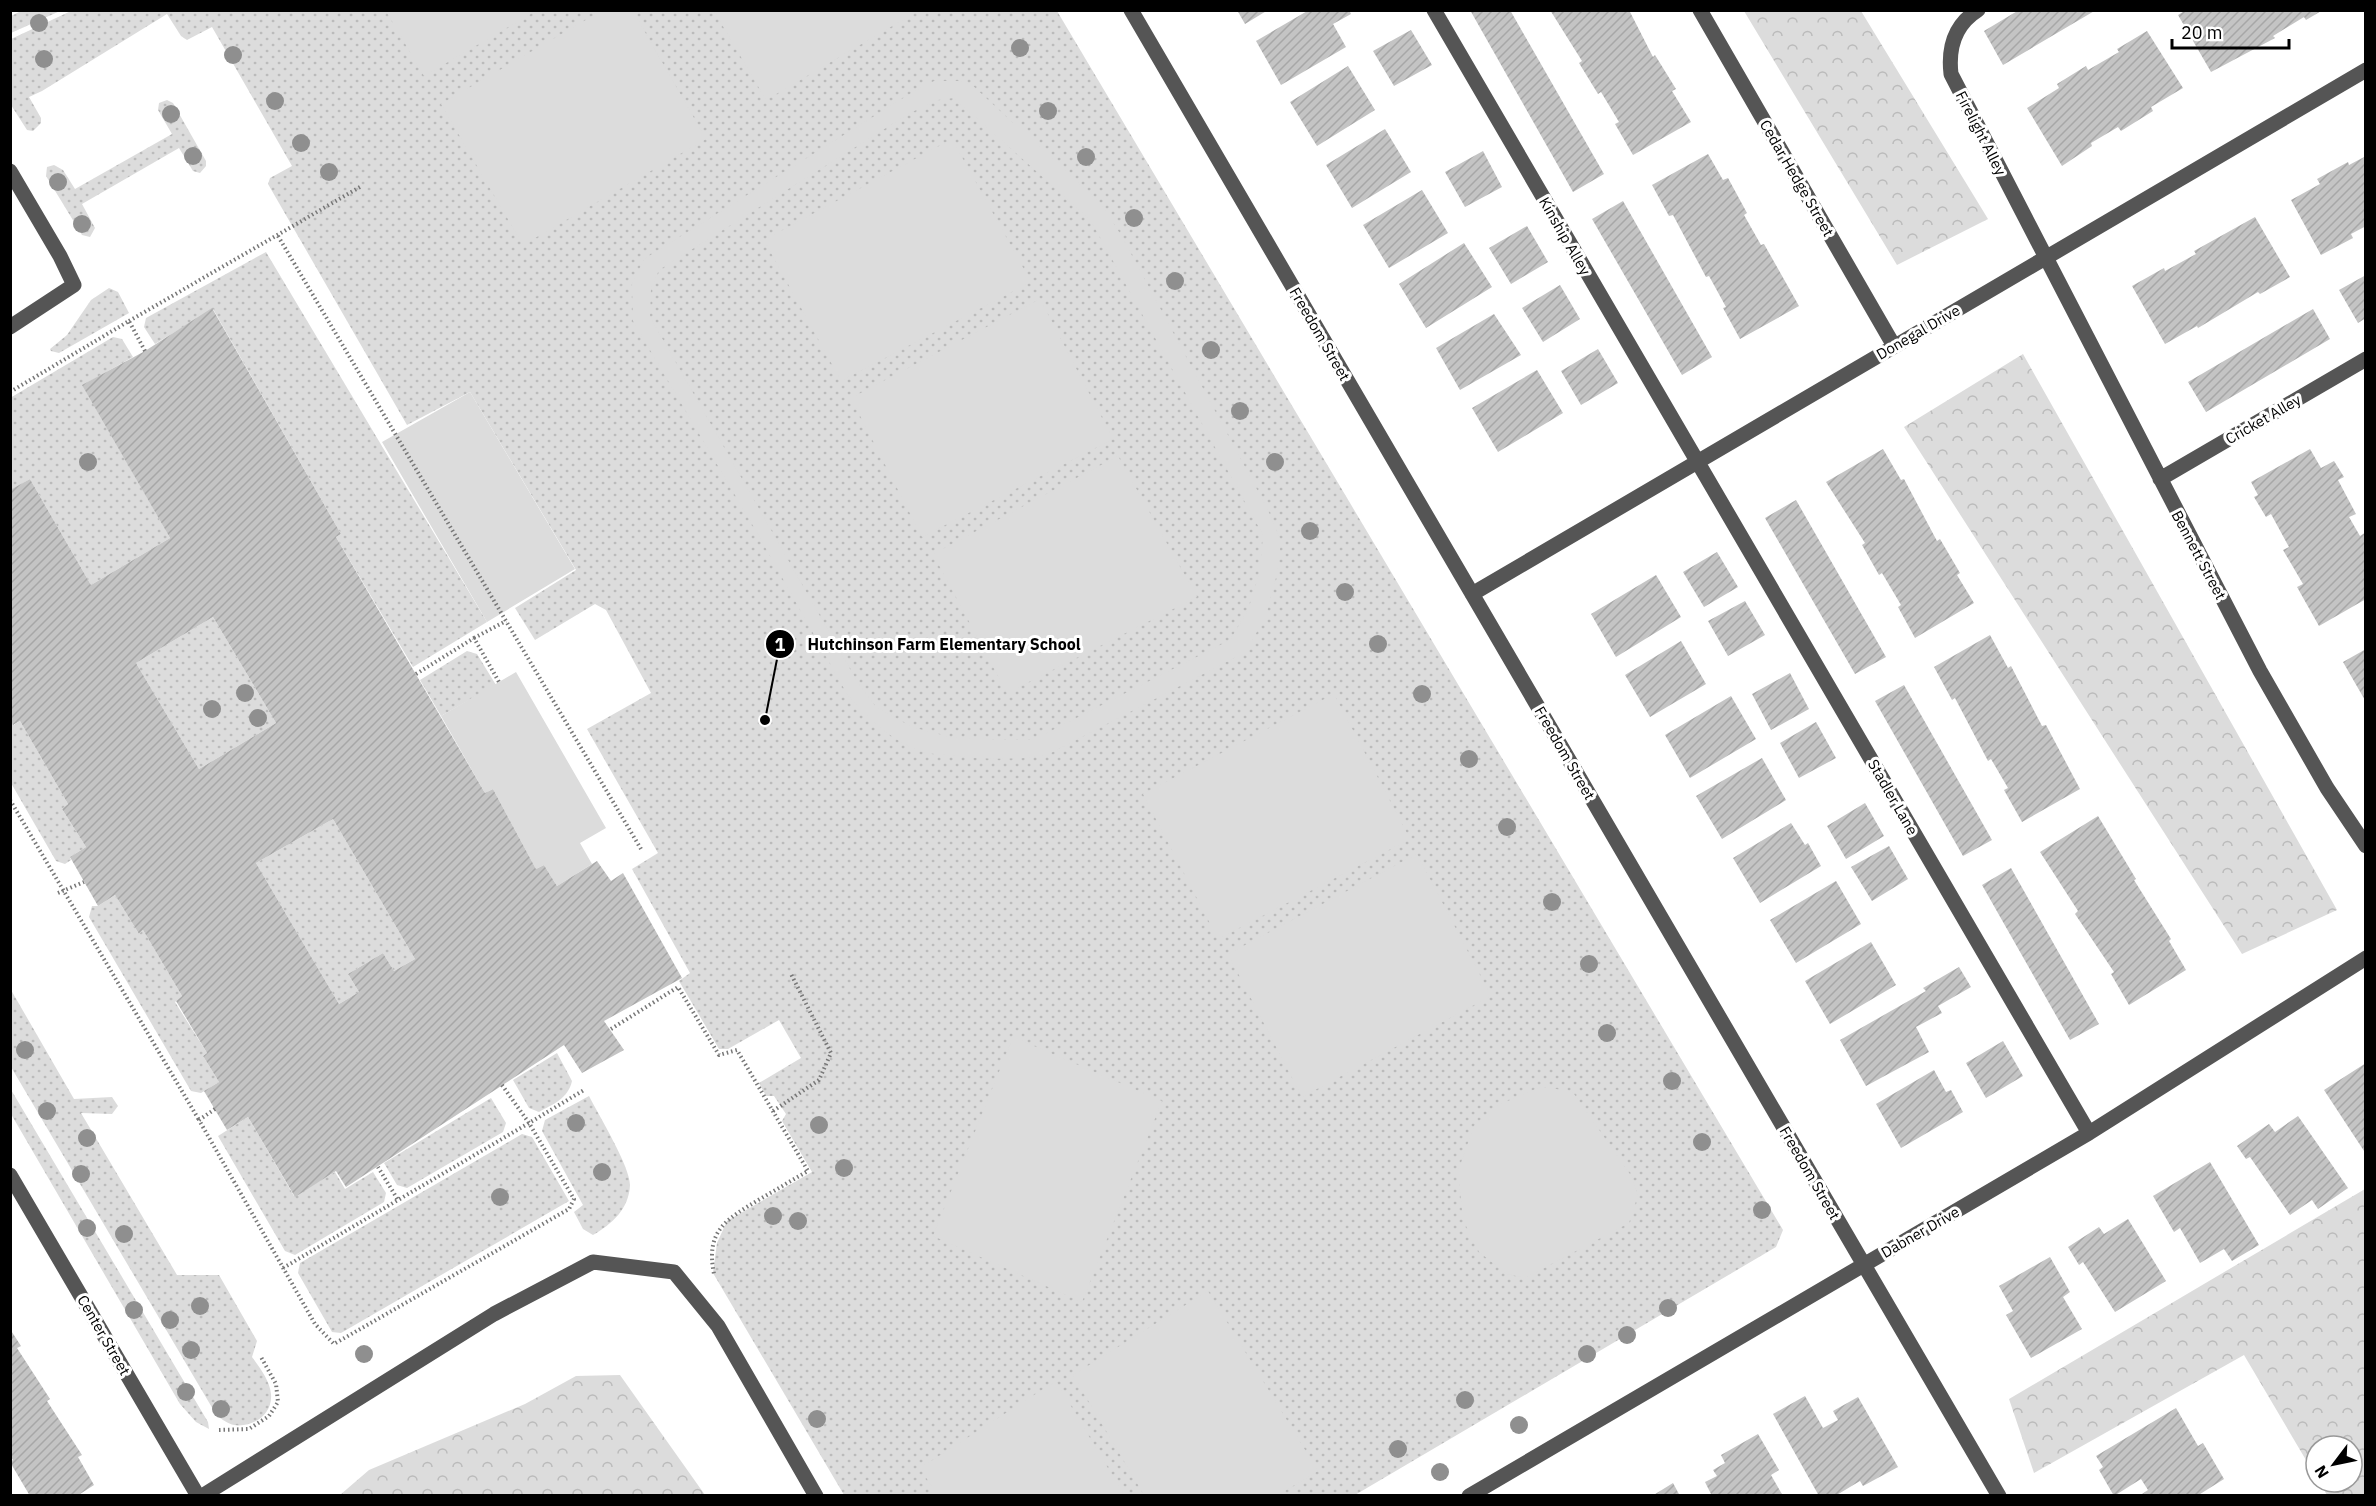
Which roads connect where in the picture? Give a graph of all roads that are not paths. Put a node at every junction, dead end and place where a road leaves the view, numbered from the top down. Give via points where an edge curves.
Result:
1 (1131, 10) edge
2 (1434, 10) edge
3 (1700, 10) edge
4 (1978, 10) edge
5 (2366, 70) edge
6 (10, 171) edge
7 (2045, 257) junction
8 (10, 327) edge
9 (1894, 346) junction
10 (2366, 358) edge
11 (1697, 461) junction
12 (2160, 479) junction
13 (1472, 594) junction
14 (2366, 846) edge
15 (2366, 957) edge
16 (2089, 1132) junction
17 (10, 1175) edge
18 (1864, 1264) junction
19 (200, 1496) edge
20 (816, 1496) edge
21 (1469, 1496) edge
22 (1999, 1496) edge

1 - 13 street, Freedom Street
2 - 11 street, Kinship Alley
3 - 9 street, Cedar Hedge Street
4 - 7 street, Firelight Alley via 1955,33 1949,55 1951,74
5 - 7 street, Donegal Drive
6 - 8 street via 74,285
7 - 9 street, Donegal Drive
7 - 12 street, Bennett Street
9 - 11 street, Donegal Drive
10 - 12 street, Cricket Alley
11 - 13 street, Donegal Drive
11 - 16 street, Stadler Lane
12 - 14 street, Bennett Street via 2260,671 2327,788
13 - 18 street, Freedom Street
15 - 16 street, Dabner Drive
16 - 18 street, Dabner Drive
17 - 19 street, Center Street
18 - 21 street, Dabner Drive
18 - 22 street, Freedom Street
19 - 20 street via 494,1314 593,1262 674,1272 718,1326

